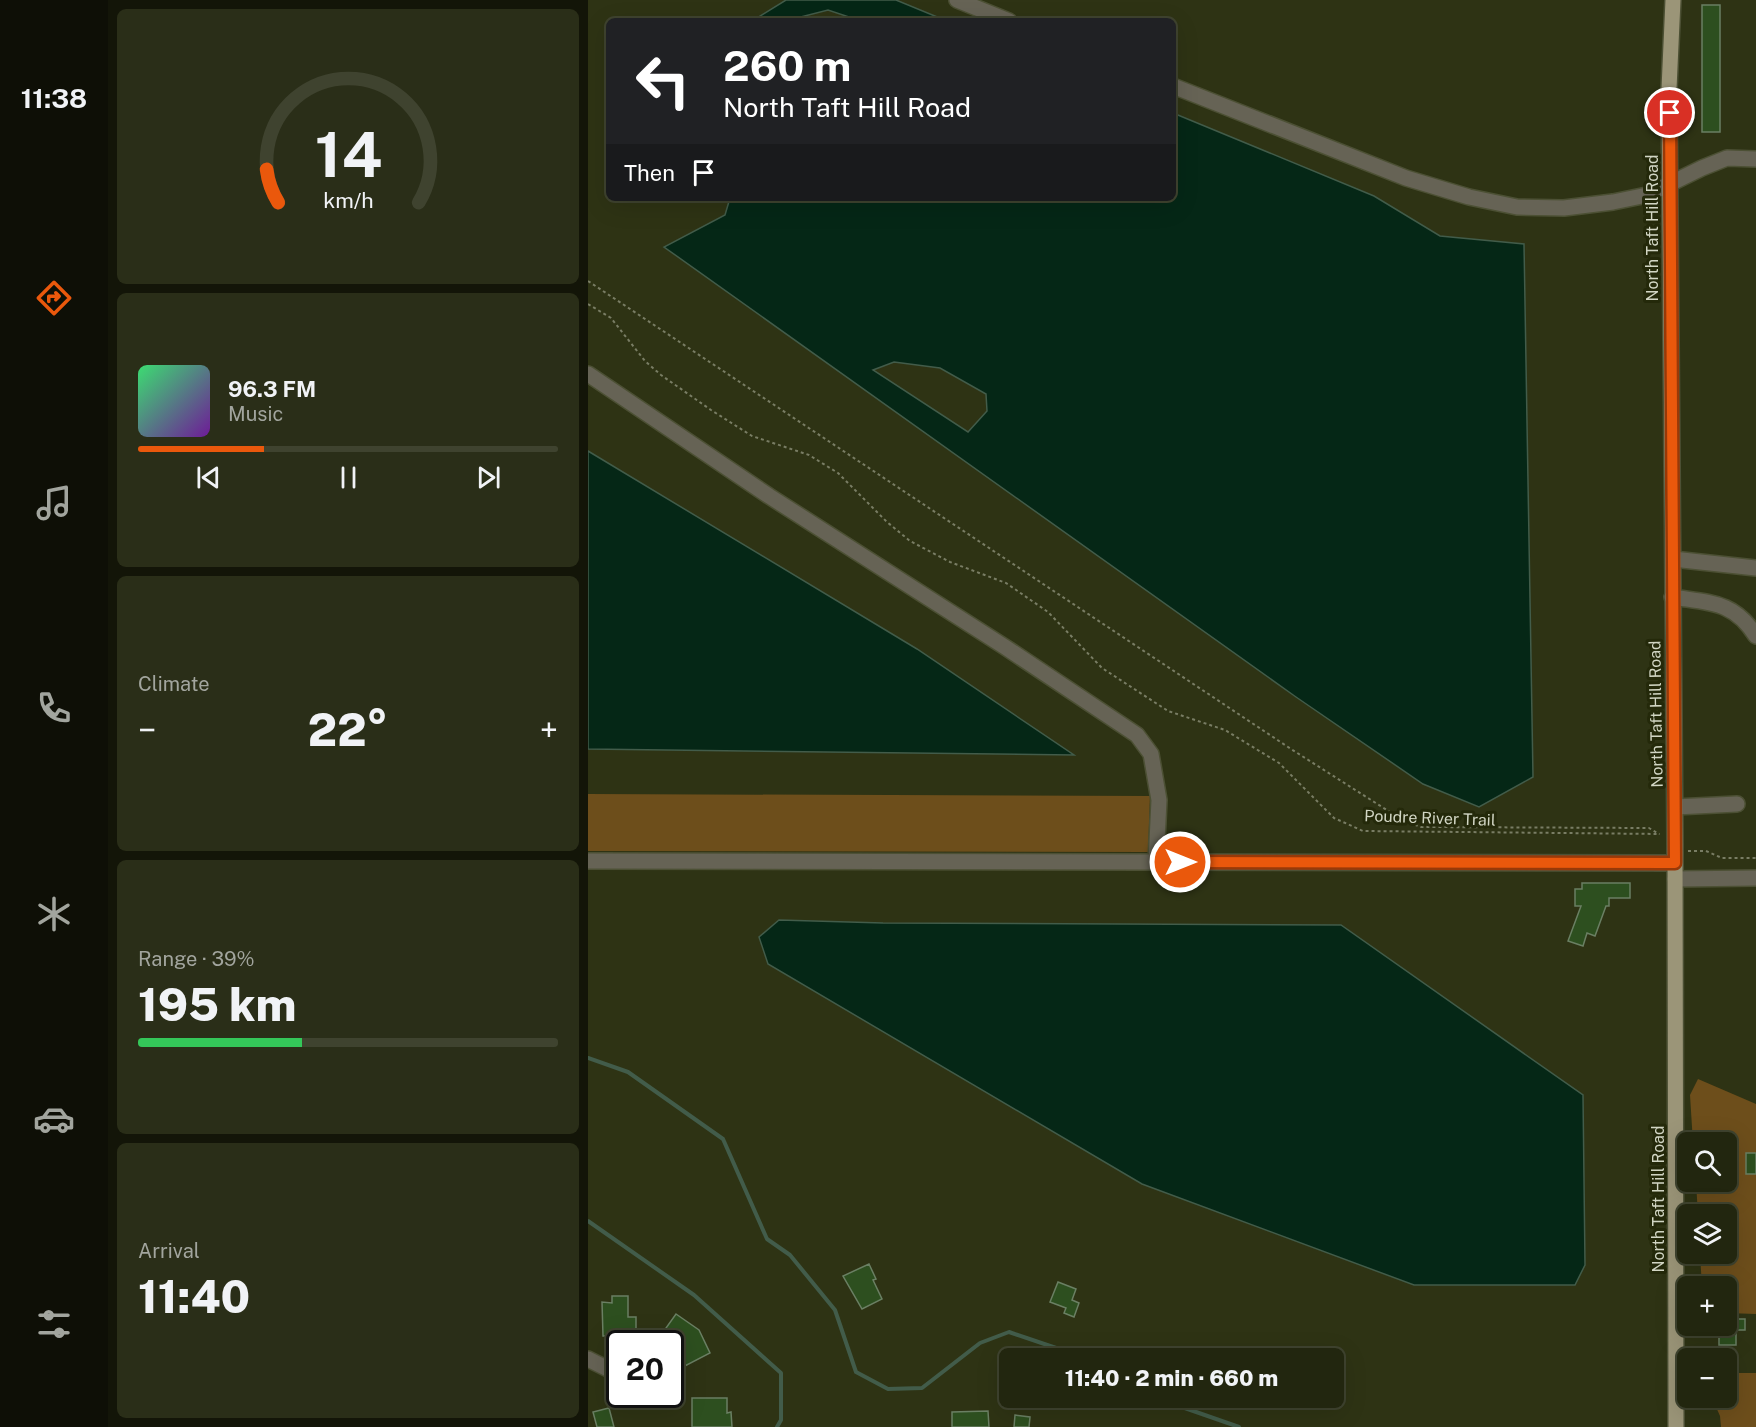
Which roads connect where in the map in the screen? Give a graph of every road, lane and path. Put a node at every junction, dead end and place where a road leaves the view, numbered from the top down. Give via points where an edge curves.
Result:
1 (957, 0) edge
2 (1673, 0) edge
3 (1002, 18) edge
4 (1176, 87) edge
5 (1756, 159) edge
6 (1670, 183) junction
7 (588, 281) edge
8 (588, 304) edge
9 (588, 374) edge
10 (1673, 559) junction
11 (1756, 568) edge
12 (1672, 597) junction
13 (1756, 636) edge
14 (1737, 804) dead end
15 (1675, 807) junction
16 (1660, 834) junction
17 (1675, 843) junction
18 (1756, 858) edge
19 (588, 861) edge
20 (1156, 862) junction
21 (1675, 871) junction
22 (1756, 878) edge
23 (588, 1359) edge
24 (606, 1368) edge
25 (1676, 1427) edge

1 - 3 street
2 - 6 main road, North Taft Hill Road
4 - 6 street via 1406,178 1517,207 1564,208 1613,202 1647,195
5 - 6 street via 1727,158
6 - 10 main road, North Taft Hill Road
7 - 16 path via 1404,821 1421,827 1649,828
8 - 16 path, Poudre River Trail via 611,318 645,361 703,404 752,436 808,455 838,473 910,541 950,562 1006,583 1048,612 1102,668 1168,711 1225,730 1279,763 1334,818 1364,831
9 - 20 street via 1137,735 1151,754 1159,800
10 - 11 street
10 - 12 main road, North Taft Hill Road
12 - 13 street via 1722,605 1747,622
12 - 15 main road, North Taft Hill Road
14 - 15 street
15 - 17 main road, North Taft Hill Road
16 - 17 path
17 - 18 path via 1722,858
17 - 21 main road, North Taft Hill Road
19 - 20 street
20 - 21 street
21 - 22 street
21 - 25 main road, North Taft Hill Road
23 - 24 street

